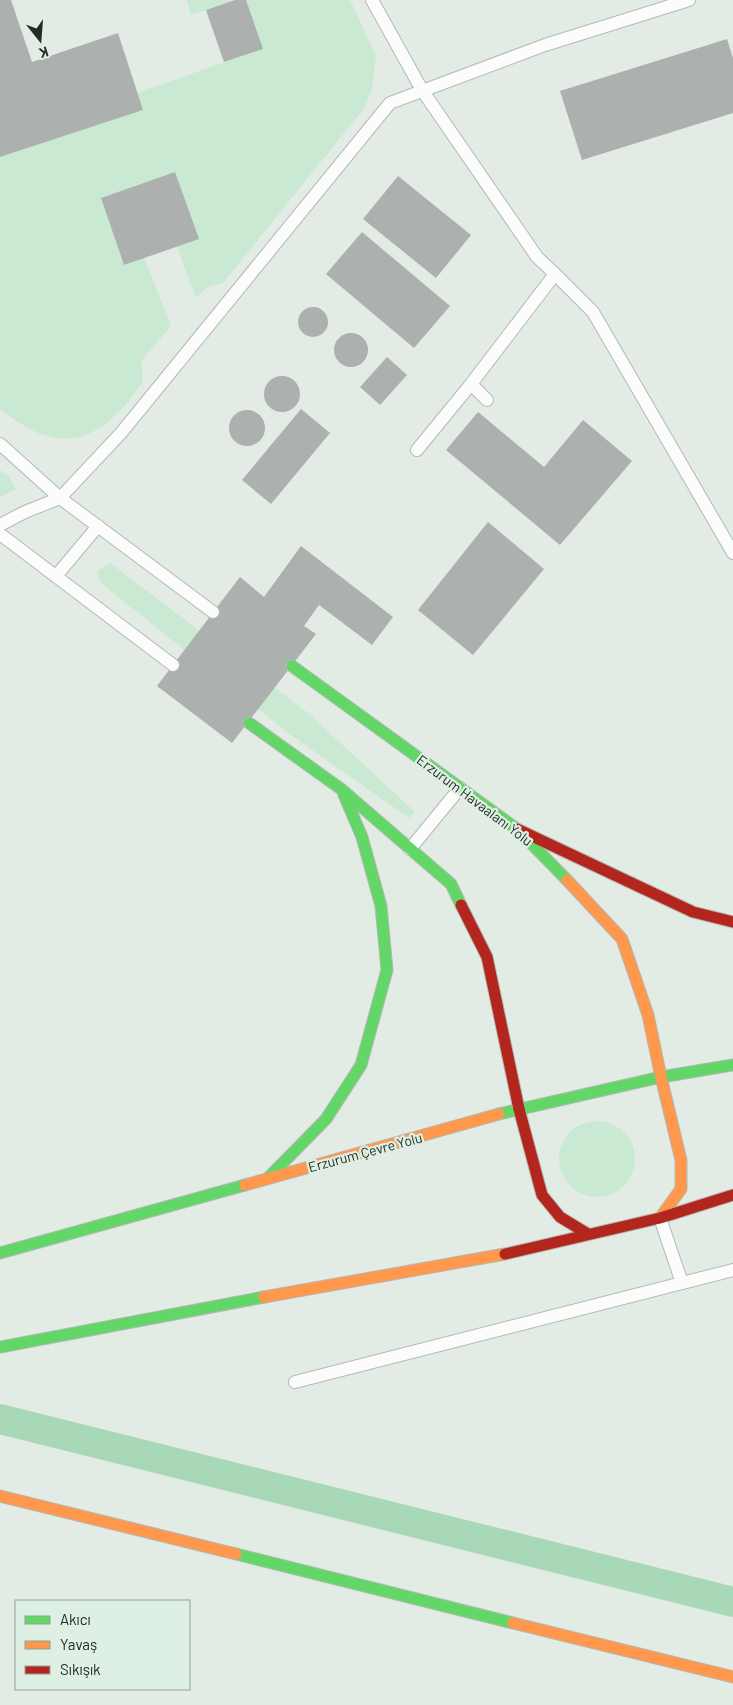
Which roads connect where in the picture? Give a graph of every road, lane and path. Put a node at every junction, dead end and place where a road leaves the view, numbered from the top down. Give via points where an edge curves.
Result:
1 (372, 0) edge
2 (689, 0) edge
3 (422, 90) junction
4 (555, 274) junction
5 (471, 384) junction
6 (487, 400) dead end
7 (0, 444) edge
8 (417, 450) dead end
9 (60, 498) junction
10 (0, 524) edge
11 (98, 526) junction
12 (0, 534) edge
13 (733, 553) edge
14 (56, 576) junction
15 (214, 612) dead end
16 (173, 665) dead end
17 (292, 666) dead end
18 (248, 723) dead end
19 (460, 788) junction
20 (341, 789) junction
21 (517, 829) junction
22 (410, 849) junction
23 (733, 922) edge
24 (733, 1064) edge
25 (661, 1077) junction
26 (519, 1109) junction
27 (268, 1178) junction
28 (733, 1195) edge
29 (660, 1218) junction
30 (588, 1234) junction
31 (0, 1254) edge
32 (733, 1270) edge
33 (682, 1283) junction
34 (0, 1347) edge
35 (295, 1382) dead end
36 (0, 1496) edge
37 (733, 1677) edge

1 - 3 lane
2 - 3 lane via 546,45
3 - 4 lane via 538,257
3 - 9 lane via 390,104 121,433
4 - 5 lane
4 - 13 lane via 593,312
5 - 6 lane
5 - 8 lane
7 - 9 lane
9 - 10 lane
9 - 11 lane
11 - 14 lane
11 - 15 lane
12 - 14 lane
14 - 16 lane
17 - 19 main road, Erzurum Havaalanı Yolu
18 - 20 main road
19 - 21 main road, Erzurum Havaalanı Yolu
19 - 22 lane
20 - 22 main road
20 - 27 main road via 362,837 381,906 387,970 361,1065 326,1119
21 - 23 main road via 693,912
21 - 25 main road, Erzurum Havaalanı Yolu via 622,939 648,1016
22 - 26 main road via 451,884 488,957
24 - 25 main road, Erzurum Çevre Yolu
25 - 26 main road, Erzurum Çevre Yolu
25 - 29 main road via 681,1160 681,1189
26 - 27 main road, Erzurum Çevre Yolu
26 - 30 main road via 542,1195 560,1217
27 - 31 main road, Erzurum Çevre Yolu
28 - 29 main road
29 - 30 main road
29 - 33 lane
30 - 34 main road via 494,1256
32 - 33 lane
33 - 35 lane
36 - 37 main road

